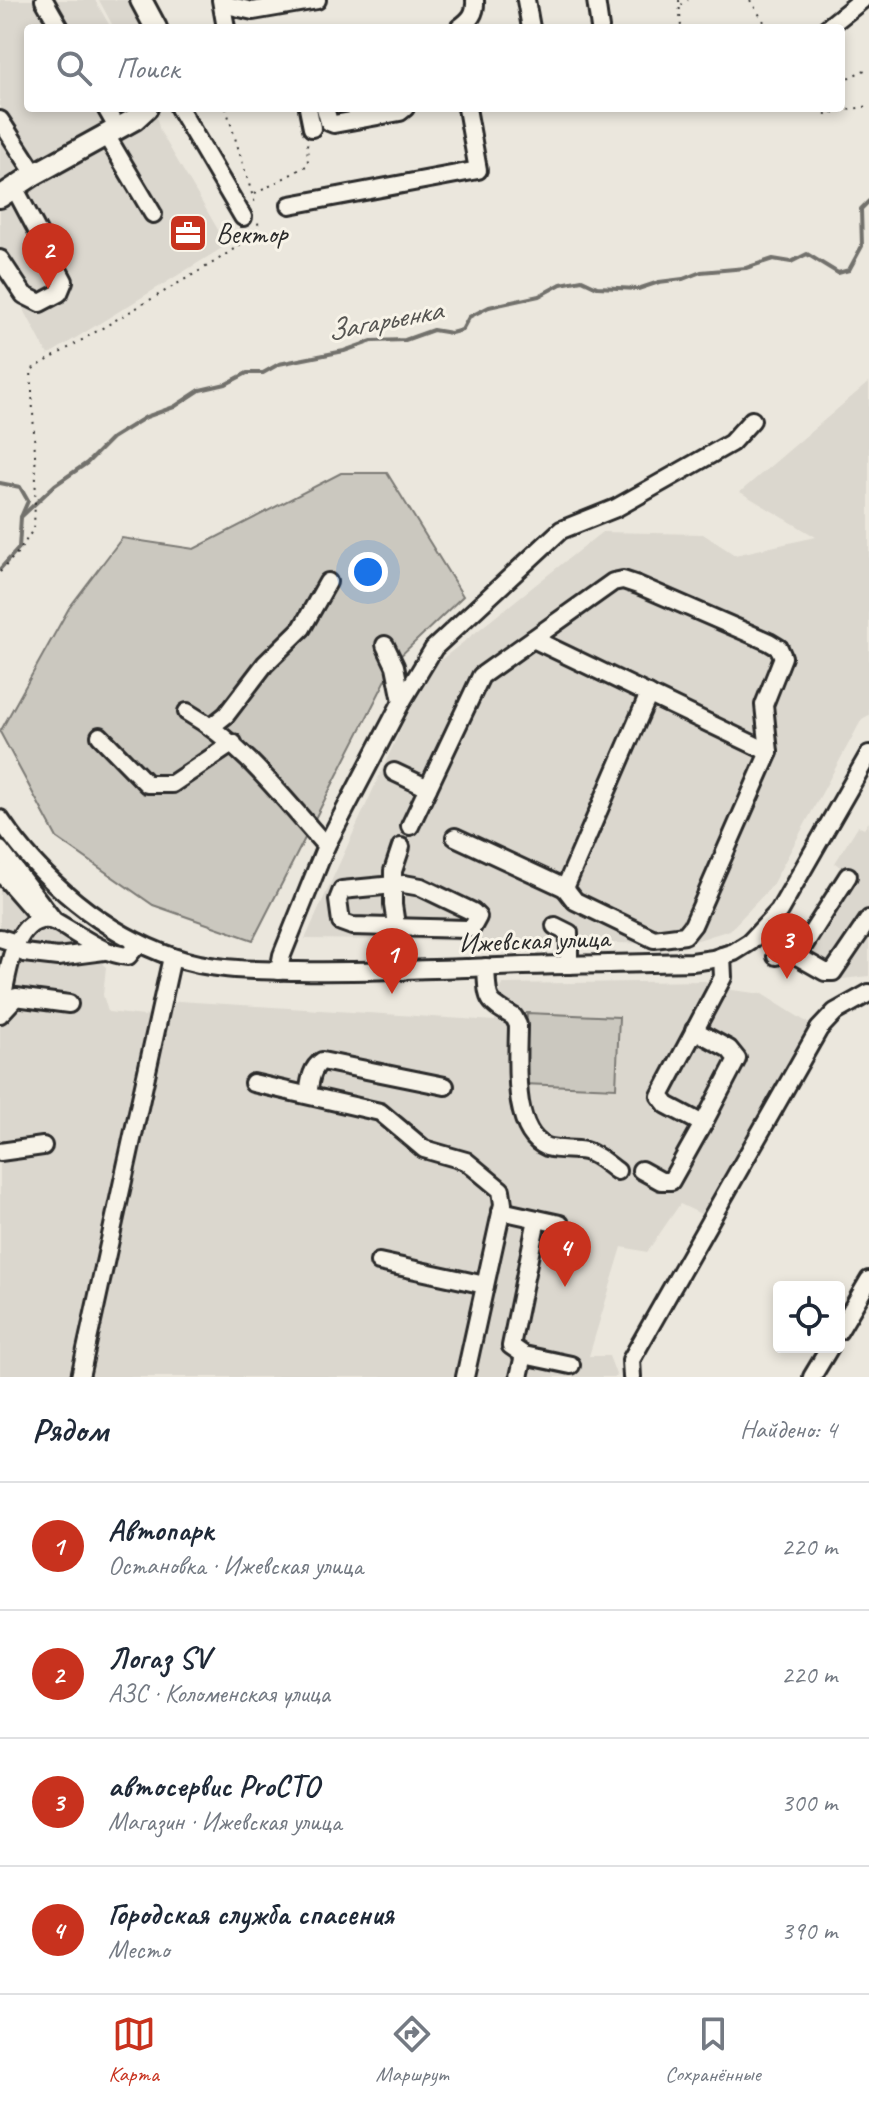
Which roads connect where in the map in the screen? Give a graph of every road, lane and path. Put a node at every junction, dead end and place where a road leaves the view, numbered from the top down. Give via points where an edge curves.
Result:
1 (44, 0) edge
2 (141, 0) edge
3 (317, 0) edge
4 (475, 0) edge
5 (526, 0) edge
6 (596, 0) edge
7 (679, 0) edge
8 (688, 0) edge
9 (750, 0) edge
10 (862, 0) edge
11 (222, 2) edge
12 (290, 2) edge
13 (680, 5) junction
14 (58, 24) edge
15 (154, 24) edge
16 (225, 24) edge
17 (465, 24) edge
18 (530, 24) edge
19 (599, 24) edge
20 (681, 24) edge
21 (765, 24) edge
22 (832, 24) edge
23 (869, 68) edge
24 (845, 79) edge
25 (869, 106) edge
26 (845, 110) edge
27 (107, 112) edge
28 (141, 112) edge
29 (181, 112) edge
30 (227, 112) edge
31 (309, 112) edge
32 (326, 112) edge
33 (400, 112) edge
34 (468, 112) edge
35 (0, 120) edge
36 (312, 128) joint
37 (112, 132) junction
38 (35, 174) junction
39 (7, 192) edge
40 (254, 195) junction
41 (290, 205) dead end
42 (153, 214) dead end
43 (243, 217) dead end
44 (0, 259) edge
45 (752, 420) dead end
46 (0, 572) edge
47 (328, 582) dead end
48 (533, 639) junction
49 (385, 645) dead end
50 (649, 694) junction
51 (402, 701) junction
52 (187, 712) dead end
53 (212, 726) junction
54 (100, 736) dead end
55 (233, 743) junction
56 (769, 752) junction
57 (869, 754) edge
58 (394, 772) dead end
59 (428, 788) junction
60 (0, 819) edge
61 (410, 826) dead end
62 (455, 837) dead end
63 (326, 846) junction
64 (401, 847) dead end
65 (0, 850) edge
66 (0, 872) edge
67 (848, 876) dead end
68 (393, 885) junction
69 (565, 888) junction
70 (869, 919) edge
71 (49, 921) junction
72 (555, 926) dead end
73 (396, 927) junction
74 (750, 942) junction
75 (139, 943) junction
76 (13, 945) edge
77 (104, 951) junction
78 (722, 956) junction
79 (172, 957) junction
80 (797, 962) junction
81 (569, 965) junction
82 (486, 967) junction
83 (279, 971) junction
84 (403, 971) junction
85 (869, 993) edge
86 (69, 1004) dead end
87 (0, 1014) edge
88 (694, 1030) junction
89 (253, 1083) dead end
90 (445, 1086) dead end
91 (308, 1095) junction
92 (703, 1124) junction
93 (43, 1146) dead end
94 (0, 1152) edge
95 (641, 1170) dead end
96 (617, 1171) dead end
97 (501, 1211) junction
98 (537, 1219) junction
99 (560, 1224) dead end
100 (379, 1262) dead end
101 (869, 1280) edge
102 (485, 1285) junction
103 (845, 1321) edge
104 (826, 1353) edge
105 (524, 1355) junction
106 (571, 1365) dead end
107 (80, 1377) edge
108 (465, 1377) edge
109 (519, 1377) edge
110 (632, 1377) edge
111 (812, 1377) edge

1 - 14 street
2 - 15 main road
3 - 12 street
4 - 17 street via 476,9
5 - 18 street
6 - 19 street
7 - 13 path
8 - 13 path
9 - 21 path
10 - 22 street
11 - 12 street via 253,11
11 - 16 street
13 - 20 path
23 - 24 path
25 - 26 path
27 - 37 street
28 - 37 main road
29 - 43 street
30 - 40 path
31 - 36 street
32 - 33 street via 334,124
34 - 41 street via 478,170
35 - 38 street
36 - 40 path via 308,165
37 - 38 main road
37 - 42 street
38 - 39 main road
39 - 44 street via 64,281 59,293 40,303 24,295
40 - 46 path via 259,232 31,370 34,528
45 - 51 street via 731,443 616,508 561,530 434,648
47 - 53 street via 302,628
48 - 50 street
48 - 56 street via 623,580 769,642 783,657 764,705
48 - 59 street via 481,676
49 - 51 street
50 - 56 street
50 - 69 street
51 - 63 street
52 - 53 street
53 - 55 street
54 - 55 street via 147,784 172,784
55 - 63 street
56 - 69 street via 685,935 654,939 575,901
57 - 74 street, Ижевская улица via 779,911
58 - 59 street
59 - 61 street
60 - 75 street, Ижевская улица via 59,888
62 - 69 street
63 - 83 street
64 - 68 street
65 - 71 street
66 - 71 street
67 - 80 street
68 - 73 street
68 - 73 street via 347,888 338,900 346,925
68 - 73 street via 421,887 478,917 467,929
70 - 80 street via 833,972
71 - 76 street via 31,925
71 - 77 street
72 - 81 street via 569,933
73 - 84 street
74 - 78 street, Ижевская улица
74 - 80 street
75 - 77 street via 128,956
75 - 79 street, Ижевская улица
76 - 77 street via 58,957
76 - 87 street
78 - 81 street, Ижевская улица via 692,962
78 - 88 street via 723,977
79 - 83 street, Ижевская улица via 220,968
79 - 107 street
81 - 82 street, Ижевская улица
82 - 84 street, Ижевская улица
82 - 96 street via 487,995 518,1025 517,1093 532,1133 543,1145 585,1151
83 - 84 street, Ижевская улица
85 - 110 street via 835,1012 819,1029 631,1360
86 - 87 street via 16,997
88 - 92 street via 660,1096
88 - 92 street via 737,1059
89 - 91 street
90 - 91 street via 322,1061 312,1073
91 - 97 street via 380,1112 424,1149 473,1165 501,1190
92 - 95 street via 671,1181
93 - 94 street
97 - 98 street
97 - 102 street
98 - 99 street
98 - 105 street via 511,1346
100 - 102 street
101 - 103 street
102 - 108 street
104 - 111 street
105 - 106 street
105 - 109 street

